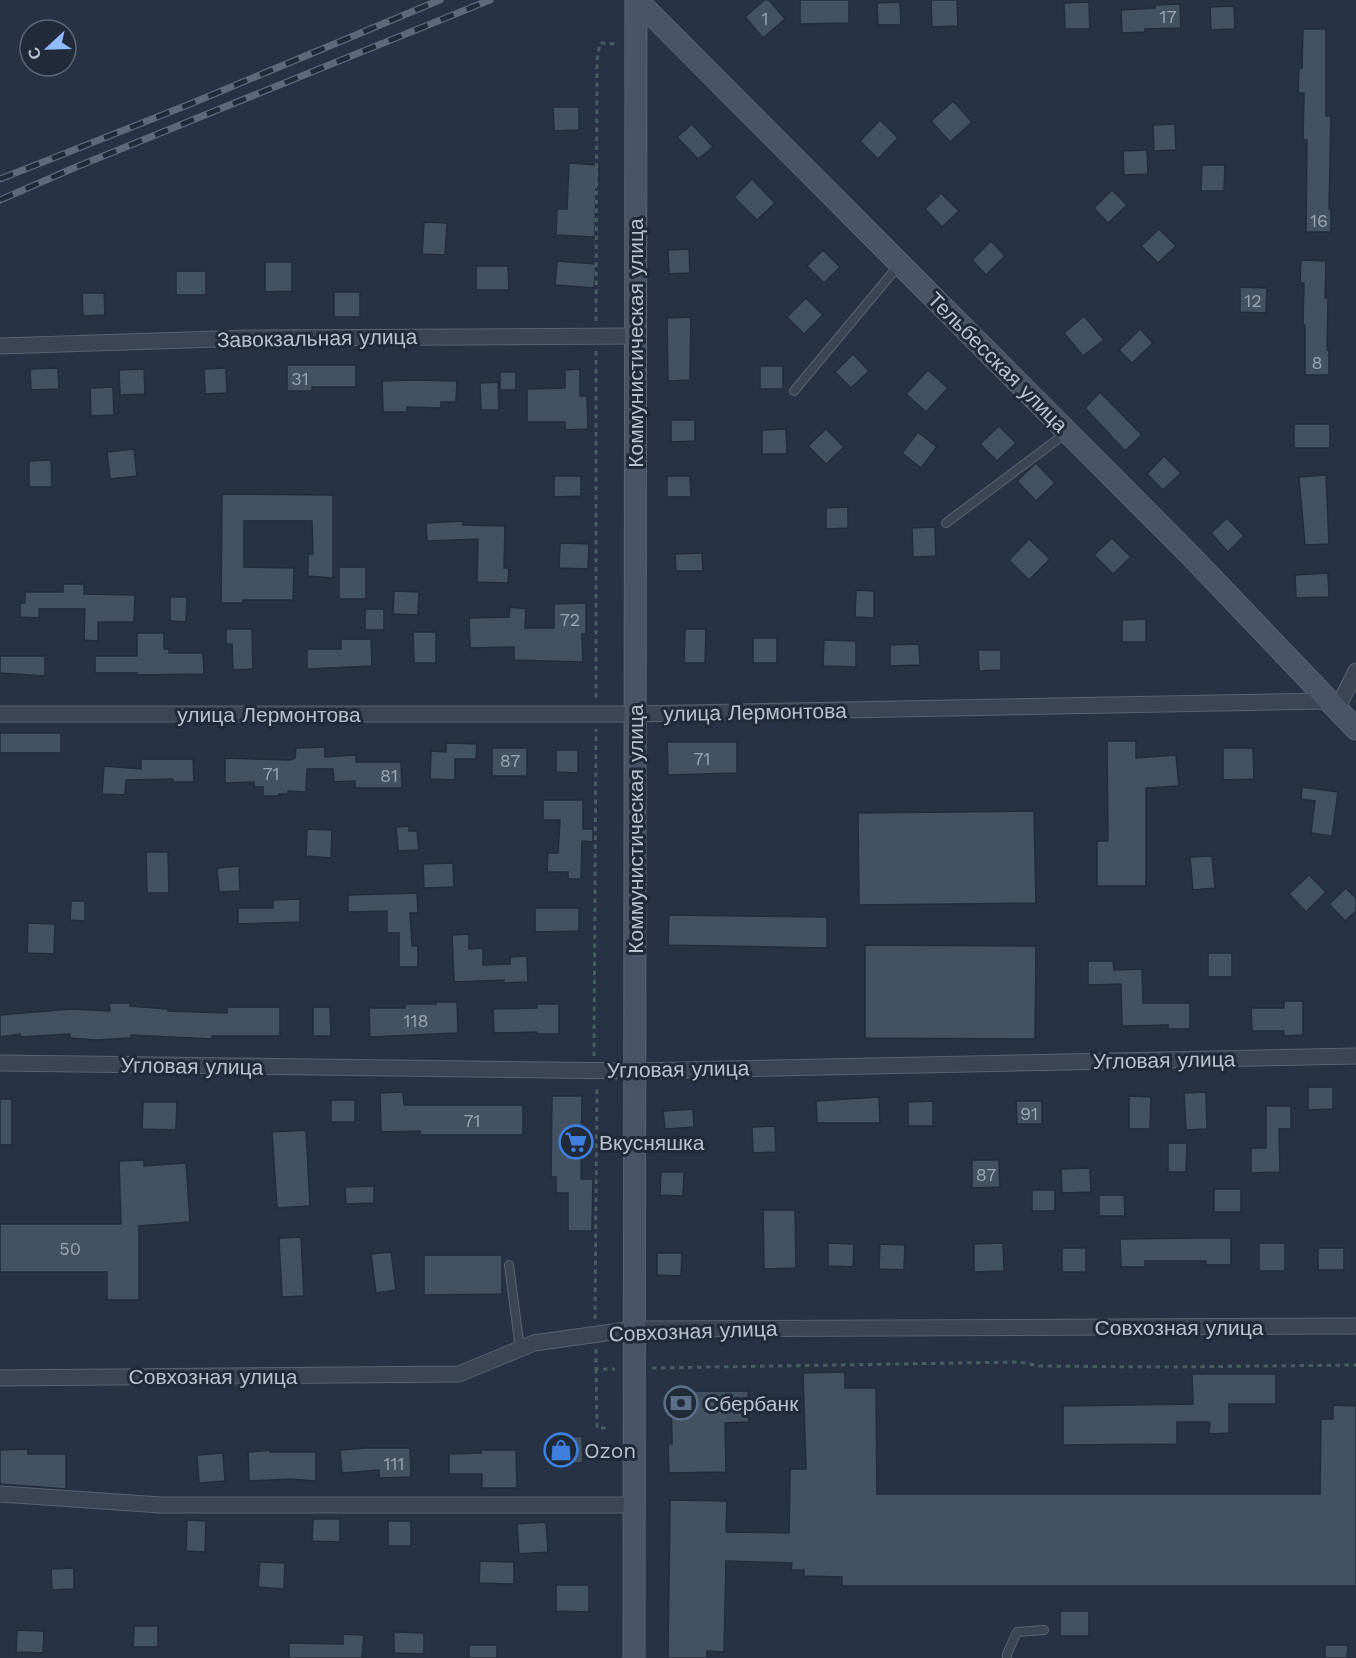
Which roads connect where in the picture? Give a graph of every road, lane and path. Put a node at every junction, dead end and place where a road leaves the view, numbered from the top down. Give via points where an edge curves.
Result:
1 (636, 0) edge
2 (636, 44) junction
3 (900, 264) junction
4 (596, 336) junction
5 (635, 336) junction
6 (0, 346) edge
7 (794, 391) dead end
8 (1068, 432) junction
9 (946, 524) dead end
10 (1356, 671) edge
11 (1333, 705) junction
12 (0, 714) edge
13 (596, 714) junction
14 (635, 714) junction
15 (1356, 729) edge
16 (1356, 1056) edge
17 (0, 1064) edge
18 (594, 1070) junction
19 (634, 1071) junction
20 (509, 1266) dead end
21 (1356, 1326) edge
22 (634, 1329) junction
23 (595, 1335) junction
24 (520, 1349) junction
25 (1356, 1365) edge
26 (596, 1369) junction
27 (634, 1369) junction
28 (0, 1378) edge
29 (606, 1428) dead end
30 (0, 1494) edge
31 (634, 1505) junction
32 (1044, 1630) dead end
33 (634, 1658) edge
34 (1007, 1658) edge

1 - 2 street, Коммунистическая улица
1 - 3 street, Тельбесская улица
2 - 4 path via 600,44 597,60
2 - 5 street, Коммунистическая улица
3 - 7 lane
3 - 8 street, Тельбесская улица
4 - 5 street, Завокзальная улица
4 - 6 street, Завокзальная улица via 249,338
4 - 13 path
5 - 14 street, Коммунистическая улица
8 - 9 lane
8 - 11 street, Тельбесская улица
10 - 11 street
11 - 14 street, улица Лермонтова
11 - 15 street, Тельбесская улица
12 - 13 street, улица Лермонтова
13 - 14 street, улица Лермонтова
13 - 18 path
14 - 19 street, Коммунистическая улица
16 - 19 street, Угловая улица
17 - 18 street, Угловая улица
18 - 19 street, Угловая улица
18 - 23 path
19 - 22 street, Коммунистическая улица
20 - 24 lane
21 - 22 street, Совхозная улица
22 - 23 street, Совхозная улица
22 - 27 street, Коммунистическая улица
23 - 24 street, Совхозная улица via 534,1343
23 - 26 path
24 - 28 street, Совхозная улица via 459,1374
25 - 27 path via 1039,1366 1020,1362
26 - 27 path
26 - 29 path via 597,1428
27 - 31 street, Коммунистическая улица
30 - 31 street via 161,1505
31 - 33 street, Коммунистическая улица
32 - 34 lane via 1017,1632

